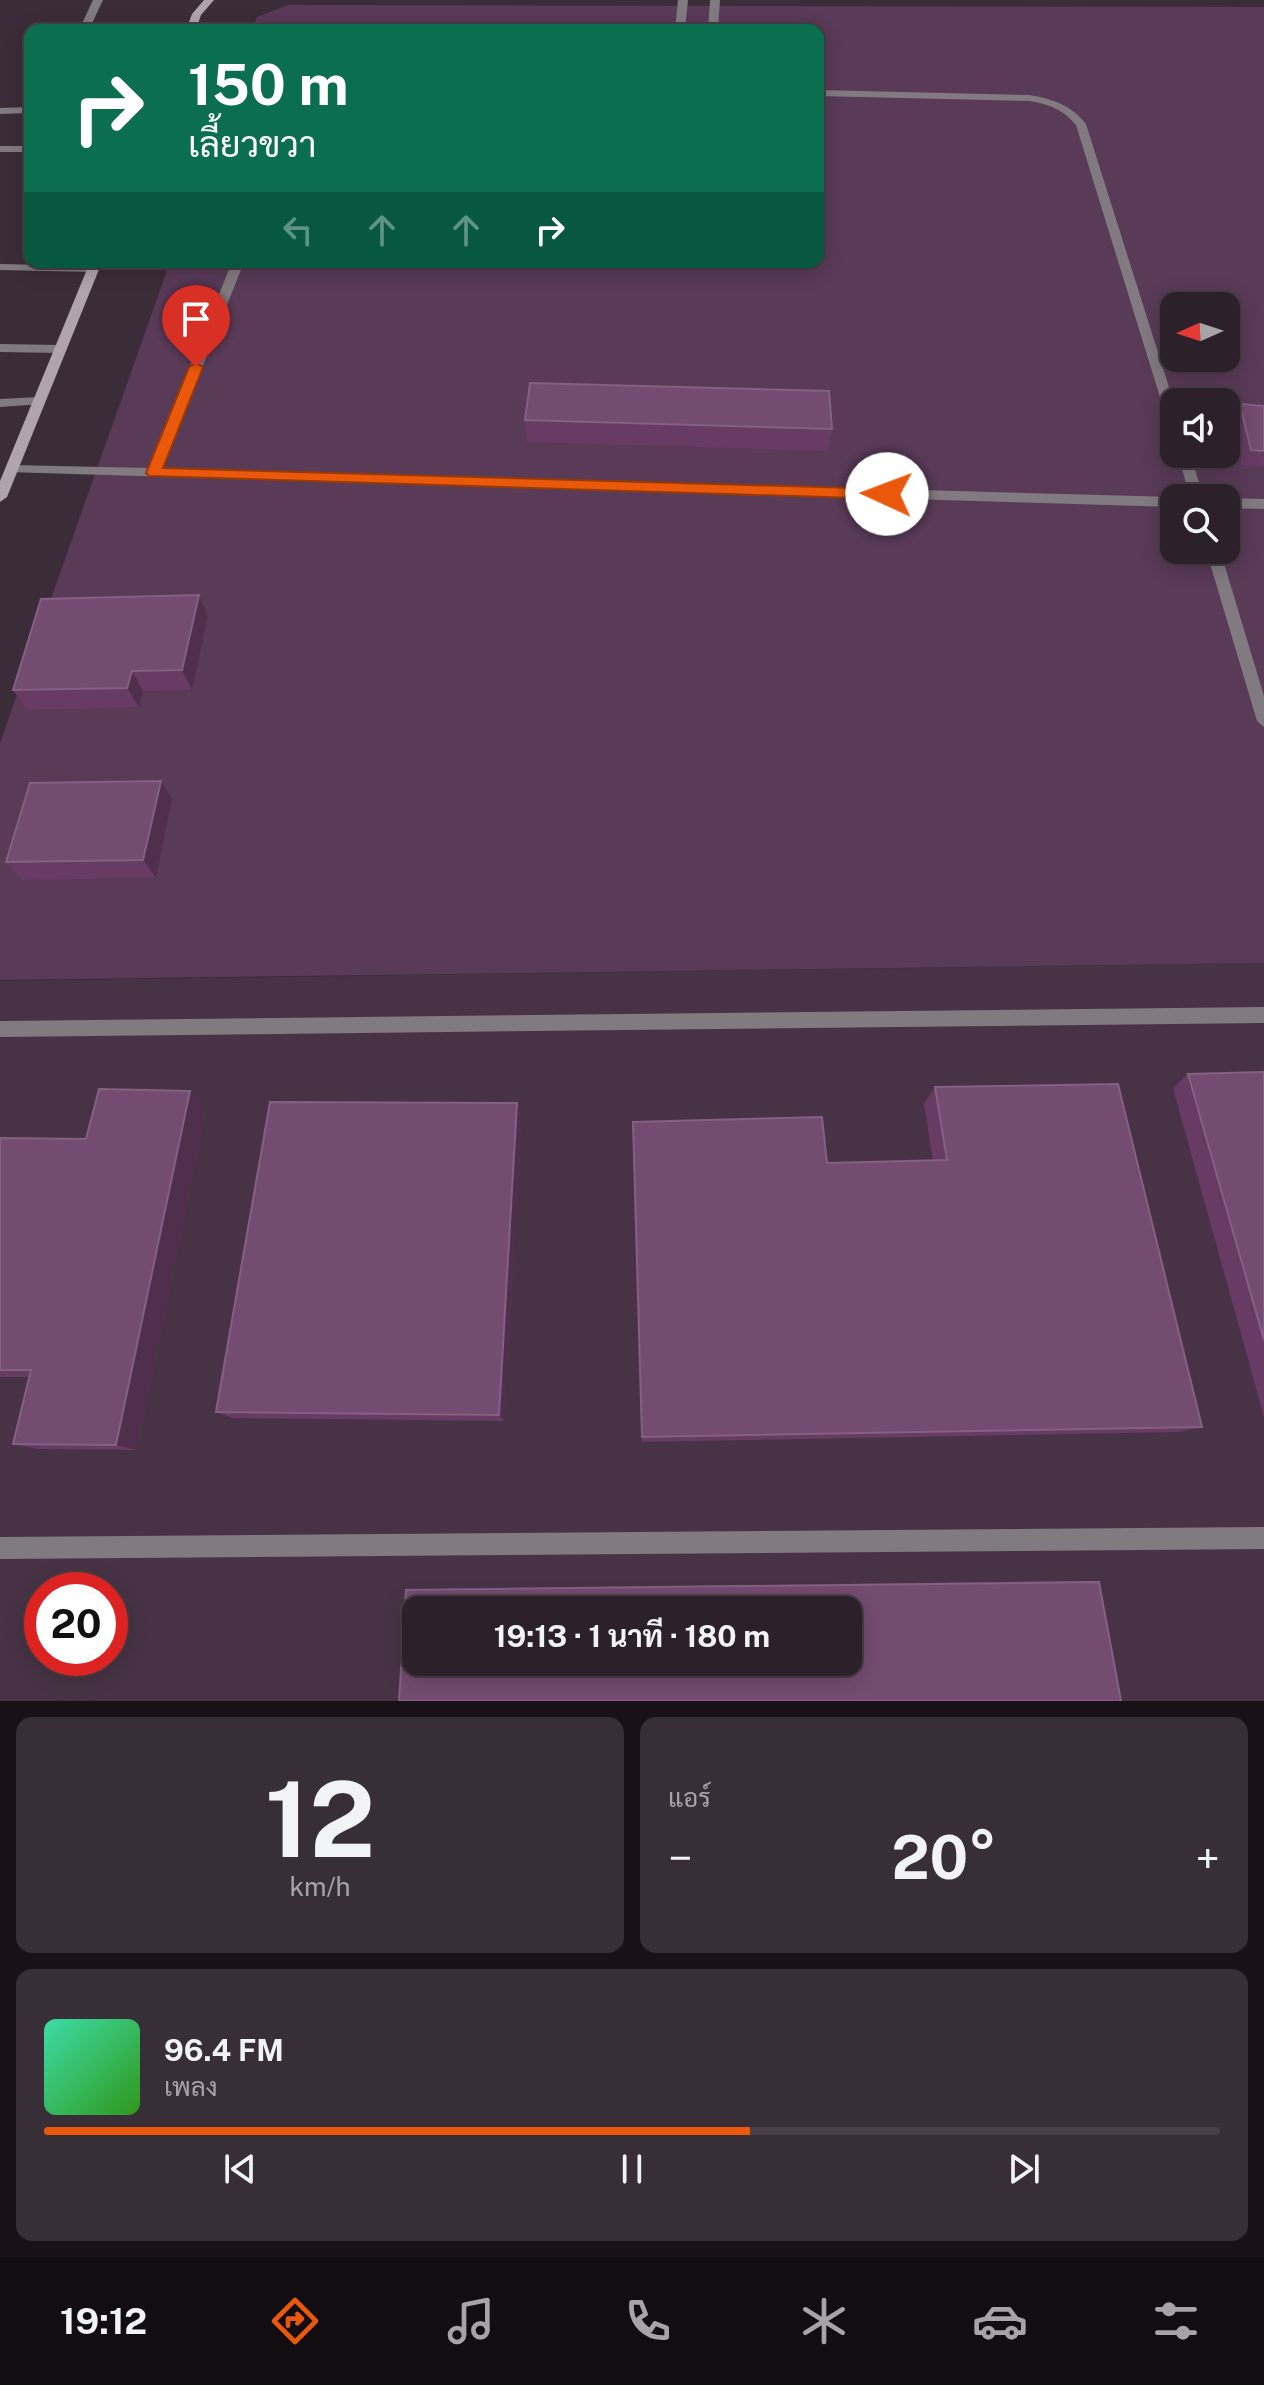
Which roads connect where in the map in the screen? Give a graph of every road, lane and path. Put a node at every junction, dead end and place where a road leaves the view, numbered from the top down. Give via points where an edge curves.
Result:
1 (98, 0) edge
2 (196, 0) edge
3 (209, 0) edge
4 (683, 0) edge
5 (715, 0) edge
6 (197, 14) junction
7 (87, 24) edge
8 (193, 24) edge
9 (681, 24) edge
10 (713, 24) edge
11 (824, 93) edge
12 (24, 110) edge
13 (0, 111) edge
14 (0, 149) edge
15 (24, 149) edge
16 (0, 267) edge
17 (24, 267) edge
18 (93, 268) edge
19 (236, 268) edge
20 (0, 348) edge
21 (60, 349) junction
22 (1163, 388) edge
23 (39, 401) junction
24 (0, 403) edge
25 (12, 469) junction
26 (154, 473) junction
27 (0, 497) edge
28 (1160, 502) edge
29 (1240, 504) edge
30 (1261, 506) edge
31 (1217, 564) edge
32 (1264, 721) edge
33 (1264, 1015) edge
34 (0, 1029) edge
35 (1264, 1538) edge
36 (0, 1548) edge

1 - 7 lane
2 - 6 street
3 - 6 street
4 - 9 lane
5 - 10 lane
6 - 8 street
11 - 22 lane via 1029,98 1073,113 1081,124
12 - 13 lane
14 - 15 lane
16 - 17 lane
18 - 21 street
19 - 26 lane
20 - 21 lane
21 - 23 street
23 - 24 lane
23 - 25 street
25 - 26 lane
25 - 27 street
26 - 28 lane
29 - 30 lane
31 - 32 lane
33 - 34 lane
35 - 36 lane

